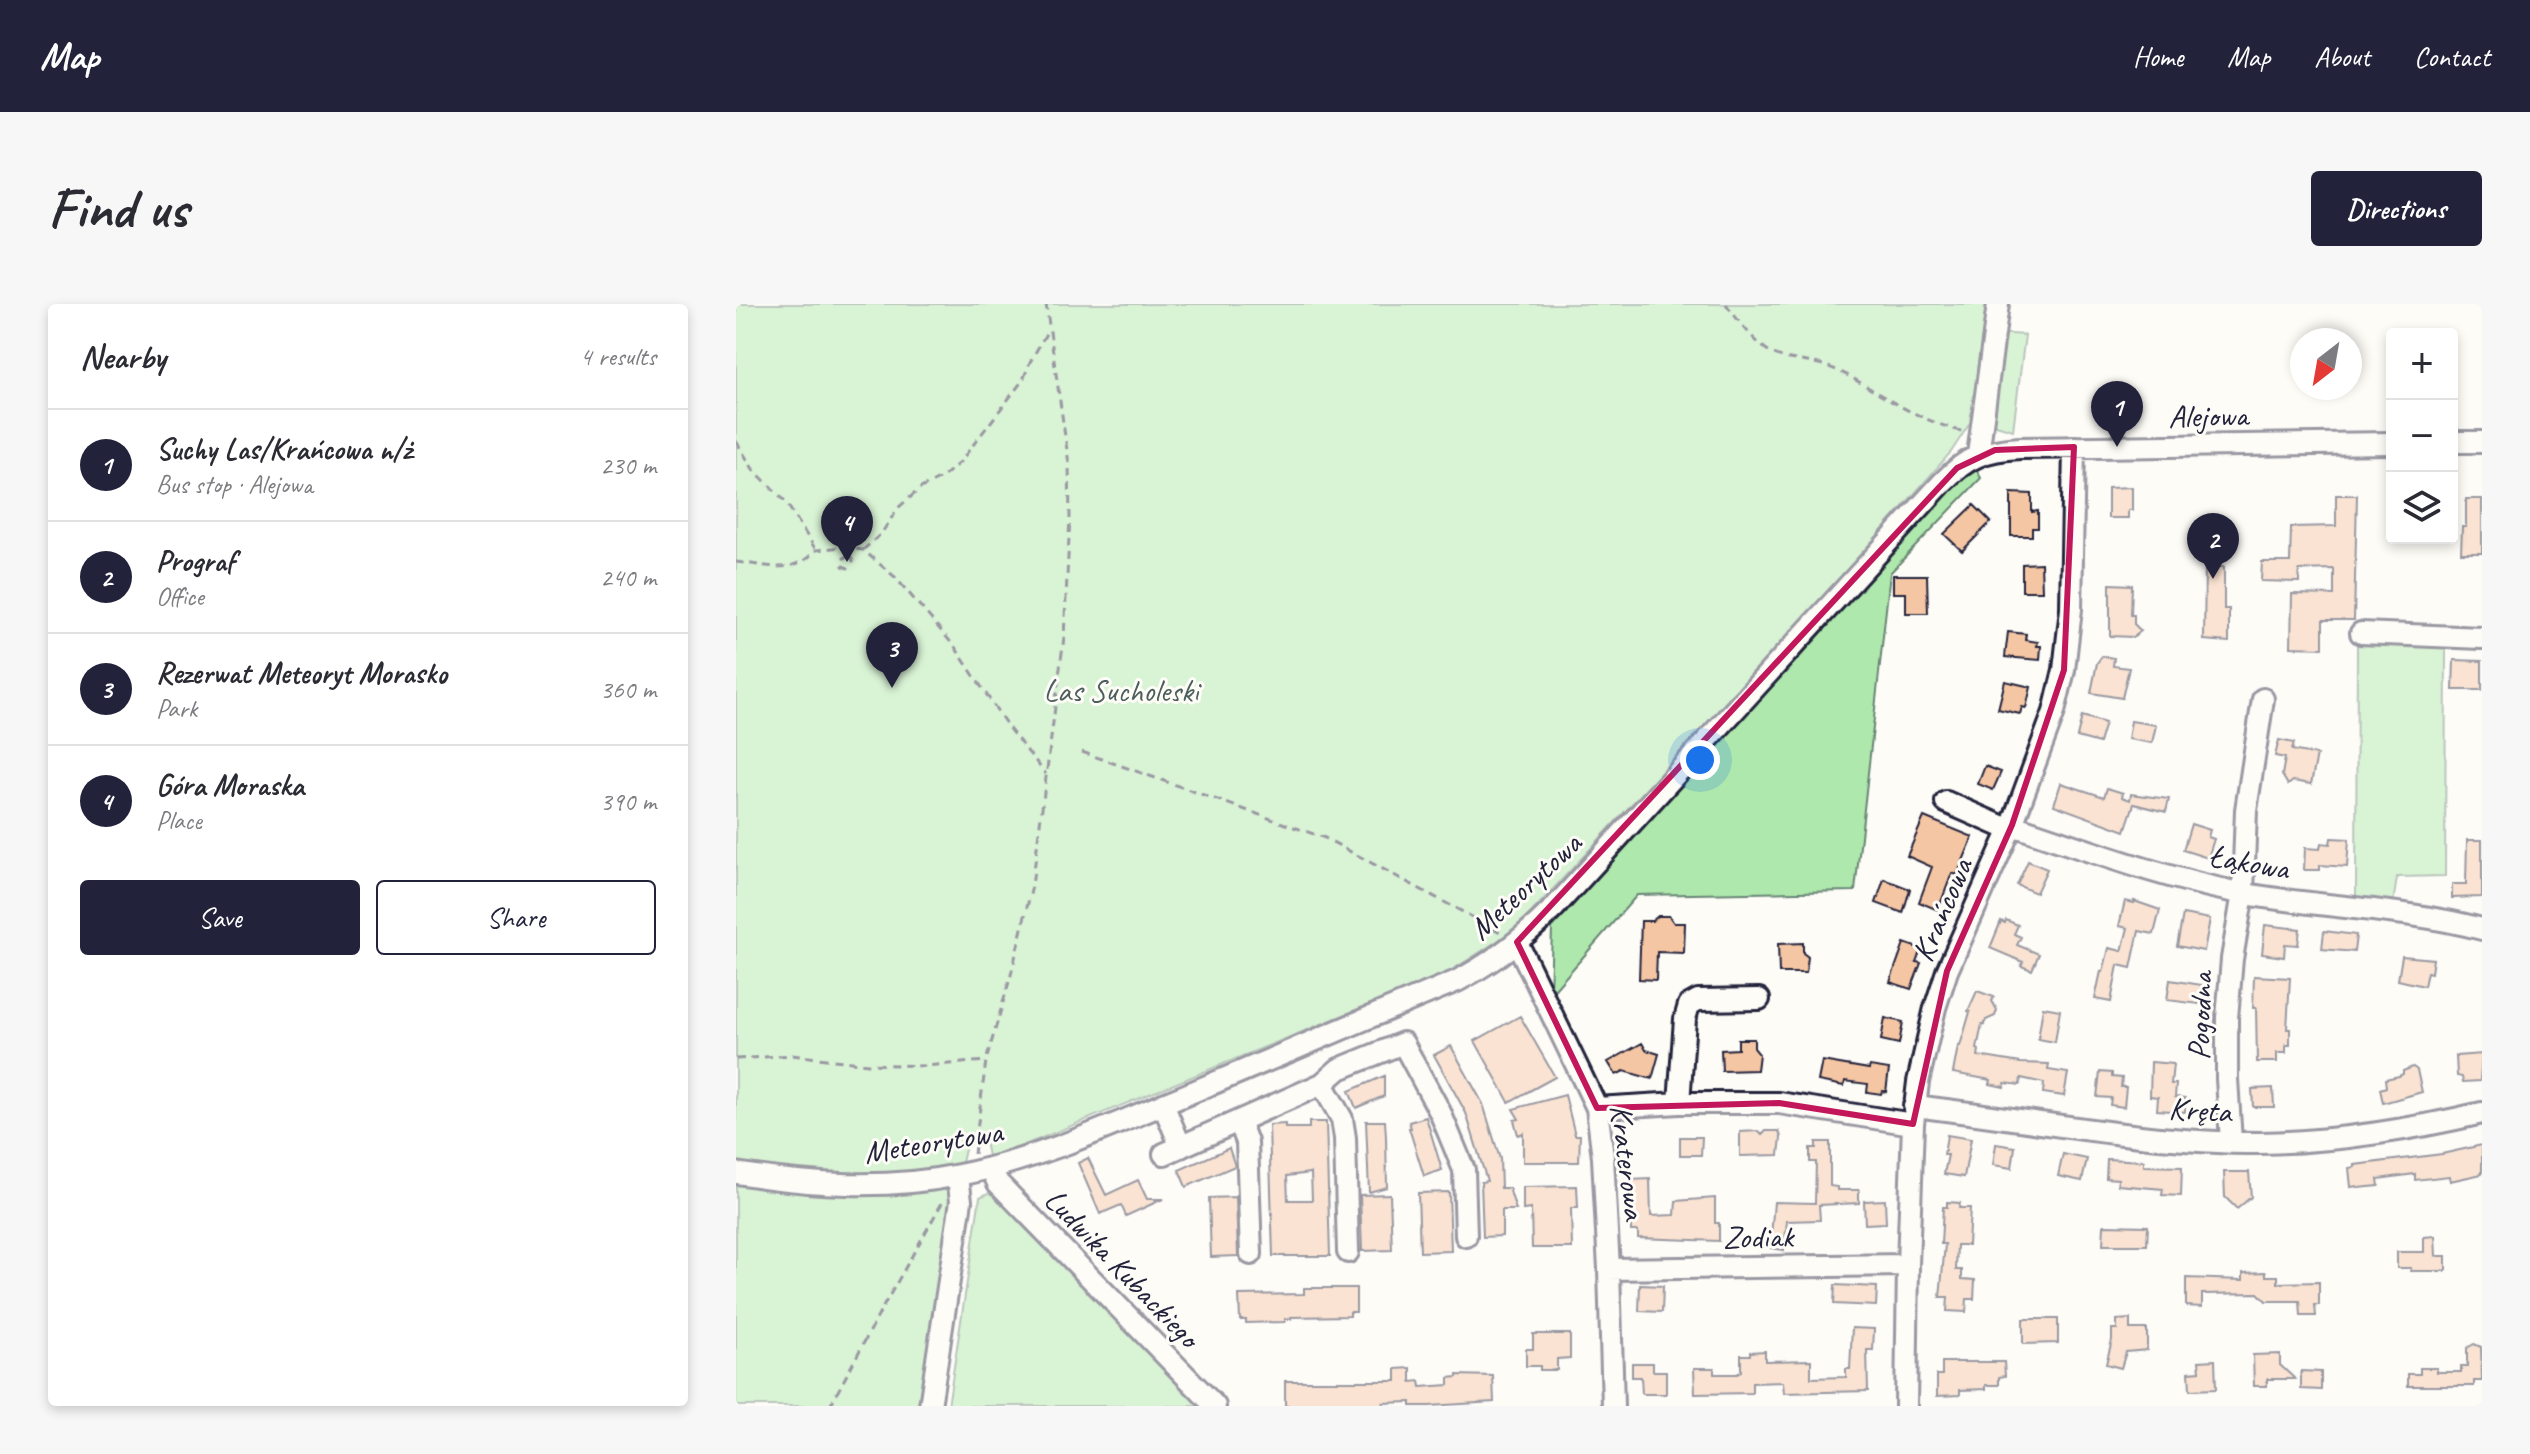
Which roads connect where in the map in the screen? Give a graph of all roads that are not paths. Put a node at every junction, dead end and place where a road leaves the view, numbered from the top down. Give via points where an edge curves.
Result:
1 (1998, 304) edge
2 (2458, 442) edge
3 (2482, 442) edge
4 (2386, 443) edge
5 (1979, 445) junction
6 (2074, 447) junction
7 (2361, 633) dead end
8 (2482, 638) edge
9 (2263, 699) dead end
10 (1946, 802) dead end
11 (2011, 827) junction
12 (2243, 893) junction
13 (2482, 929) edge
14 (1517, 942) junction
15 (1759, 999) dead end
16 (1352, 1025) junction
17 (1367, 1057) junction
18 (1322, 1084) junction
19 (1679, 1103) junction
20 (1163, 1106) junction
21 (1597, 1108) junction
22 (2482, 1113) edge
23 (1914, 1115) junction
24 (1239, 1121) junction
25 (2231, 1142) junction
26 (985, 1170) junction
27 (736, 1173) edge
28 (958, 1176) junction
29 (1466, 1236) dead end
30 (1348, 1252) dead end
31 (1251, 1254) dead end
32 (1908, 1265) junction
33 (1609, 1269) junction
34 (930, 1406) edge
35 (1215, 1406) edge
36 (1613, 1406) edge
37 (1906, 1406) edge

1 - 5 street
2 - 3 street
4 - 6 street, Alejowa
5 - 6 street, Alejowa
5 - 14 street, Meteorytowa
6 - 11 street, Krańcowa via 2064,670
7 - 8 street
9 - 12 street, Pogodna via 2246,810
10 - 11 street, Łąkowa
11 - 12 street, Łąkowa via 2151,871
11 - 23 street, Krańcowa via 1947,971 1925,1047
12 - 13 street, Łąkowa
12 - 25 street, Pogodna via 2227,1018
14 - 16 street, Meteorytowa via 1457,981
14 - 21 street, Kraterowa
15 - 19 street via 1698,1000 1689,1005
16 - 17 street
16 - 20 street, Meteorytowa
17 - 18 street via 1339,1069
17 - 29 street via 1403,1043 1464,1170
18 - 24 street
18 - 30 street via 1342,1119 1345,1138
19 - 21 street, Kręta
19 - 23 street, Kręta via 1788,1104
20 - 24 street via 1172,1150
20 - 26 street, Meteorytowa
21 - 33 street, Kraterowa
22 - 25 street, Kręta via 2364,1135
23 - 25 street, Kręta
23 - 32 street, Krańcowa
24 - 31 street via 1247,1142
26 - 28 street, Meteorytowa
26 - 35 street, Ludwika Kubackiego
27 - 28 street, Meteorytowa via 845,1185
28 - 34 street via 961,1201
32 - 33 street, Zodiak
32 - 37 street, Krańcowa
33 - 36 street, Kraterowa

